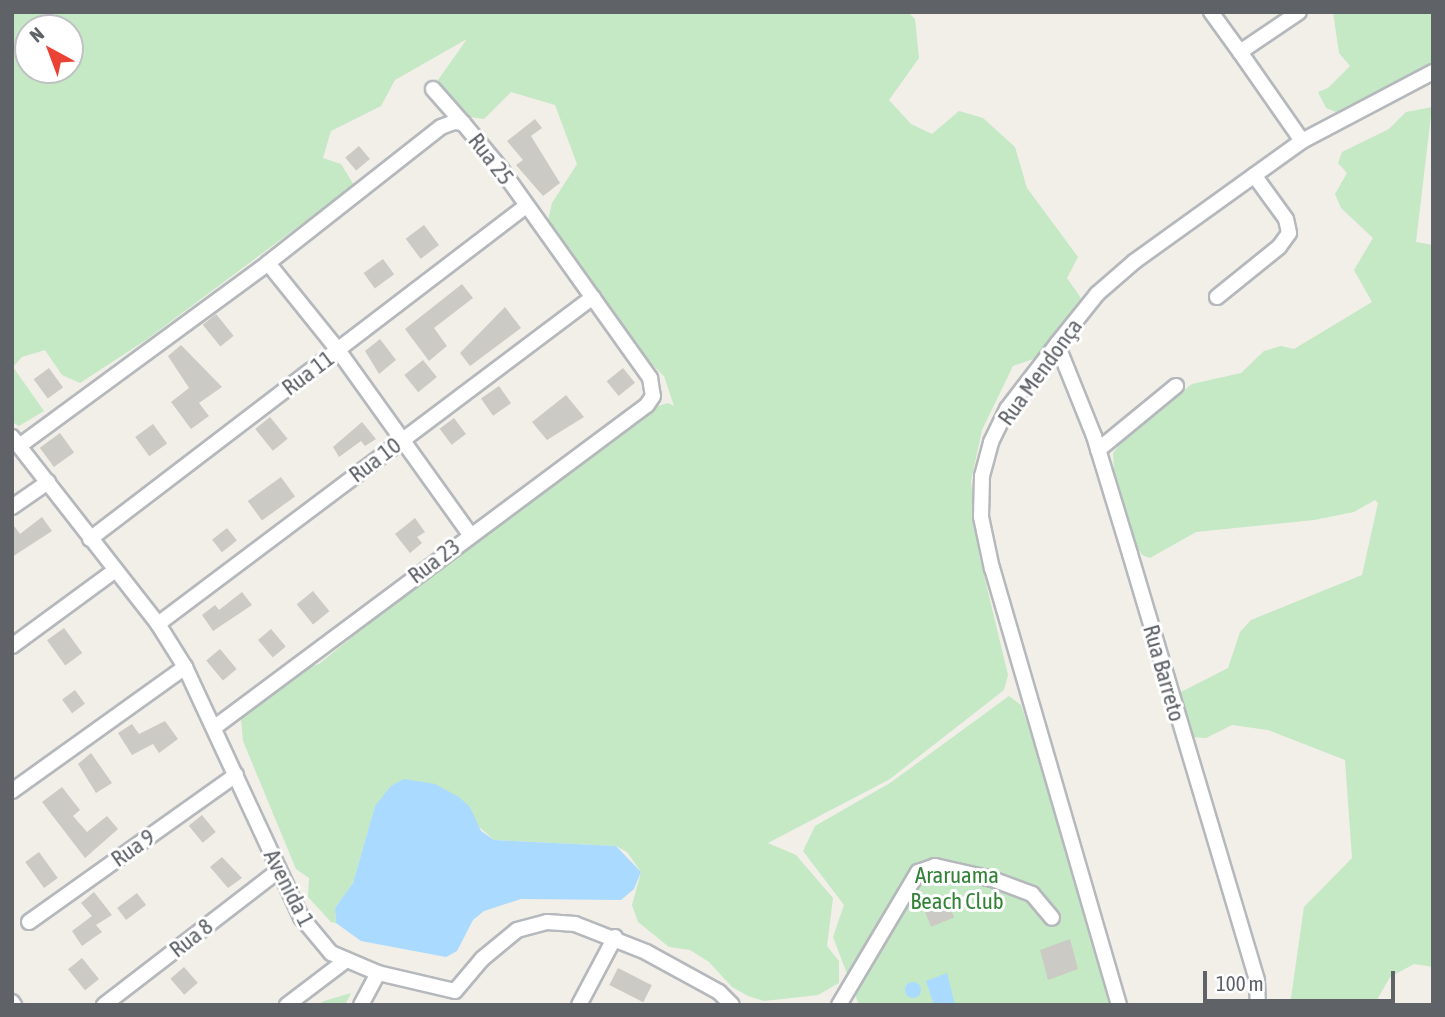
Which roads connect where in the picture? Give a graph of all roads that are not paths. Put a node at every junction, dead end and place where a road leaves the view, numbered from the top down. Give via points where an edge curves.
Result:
1 (1211, 12) edge
2 (1299, 12) edge
3 (1240, 52) junction
4 (1433, 72) edge
5 (433, 89) dead end
6 (463, 123) junction
7 (1302, 141) junction
8 (1254, 175) junction
9 (526, 206) junction
10 (268, 263) junction
11 (593, 297) junction
12 (1217, 297) dead end
13 (1057, 344) junction
14 (338, 350) junction
15 (1176, 386) dead end
16 (653, 396) joint
17 (403, 439) junction
18 (17, 441) edge
19 (1098, 450) junction
20 (48, 482) junction
21 (12, 507) edge
22 (469, 533) junction
23 (90, 539) junction
24 (114, 571) junction
25 (158, 624) junction
26 (12, 646) edge
27 (185, 667) junction
28 (215, 727) junction
29 (236, 775) junction
30 (12, 791) edge
31 (278, 871) junction
32 (1052, 918) dead end
33 (29, 922) dead end
34 (615, 937) junction
35 (345, 961) junction
36 (378, 973) junction
37 (452, 998) edge
38 (715, 998) edge
39 (104, 1005) edge
40 (288, 1005) edge
41 (361, 1005) edge
42 (579, 1005) edge
43 (732, 1005) edge
44 (839, 1005) edge
45 (1119, 1005) edge
46 (1258, 1005) edge

1 - 3 street
2 - 3 street
3 - 7 street
4 - 7 street, Rua Mendonça
5 - 6 street
6 - 9 street, Rua 25
6 - 10 street, Rua 25 via 441,127
7 - 8 street, Rua Mendonça
8 - 12 street via 1286,219 1289,233 1279,247
8 - 13 street, Rua Mendonça via 1097,294
9 - 11 street, Rua 25
9 - 14 street, Rua 11
10 - 14 street
10 - 18 street, Rua 25
11 - 16 street, Rua 25 via 650,378
11 - 17 street, Rua 10
13 - 19 street, Rua Barreto
13 - 45 street, Rua Mendonça via 1007,409 991,442 982,476 981,517
14 - 17 street
14 - 23 street, Rua 11
15 - 19 street
16 - 22 street, Rua 23
17 - 22 street
17 - 25 street, Rua 10
18 - 20 street, Avenida 1
19 - 46 street, Rua Barreto via 1253,968
20 - 21 street
20 - 23 street, Avenida 1
22 - 28 street, Rua 23
23 - 24 street, Avenida 1
24 - 25 street, Avenida 1
24 - 26 street
25 - 27 street, Avenida 1
27 - 28 street, Avenida 1
27 - 30 street
28 - 29 street, Avenida 1
29 - 31 street, Avenida 1
29 - 33 street, Rua 9
31 - 35 street, Avenida 1 via 309,932
31 - 39 street, Rua 8
32 - 44 street via 1032,894 992,879 935,866 918,872
34 - 37 street, Avenida 1 via 575,924 547,922 517,930 482,959
34 - 38 street, Avenida 1
34 - 42 street
35 - 36 street, Avenida 1
35 - 40 street
36 - 37 street, Avenida 1
36 - 41 street
38 - 43 street, Avenida 1

